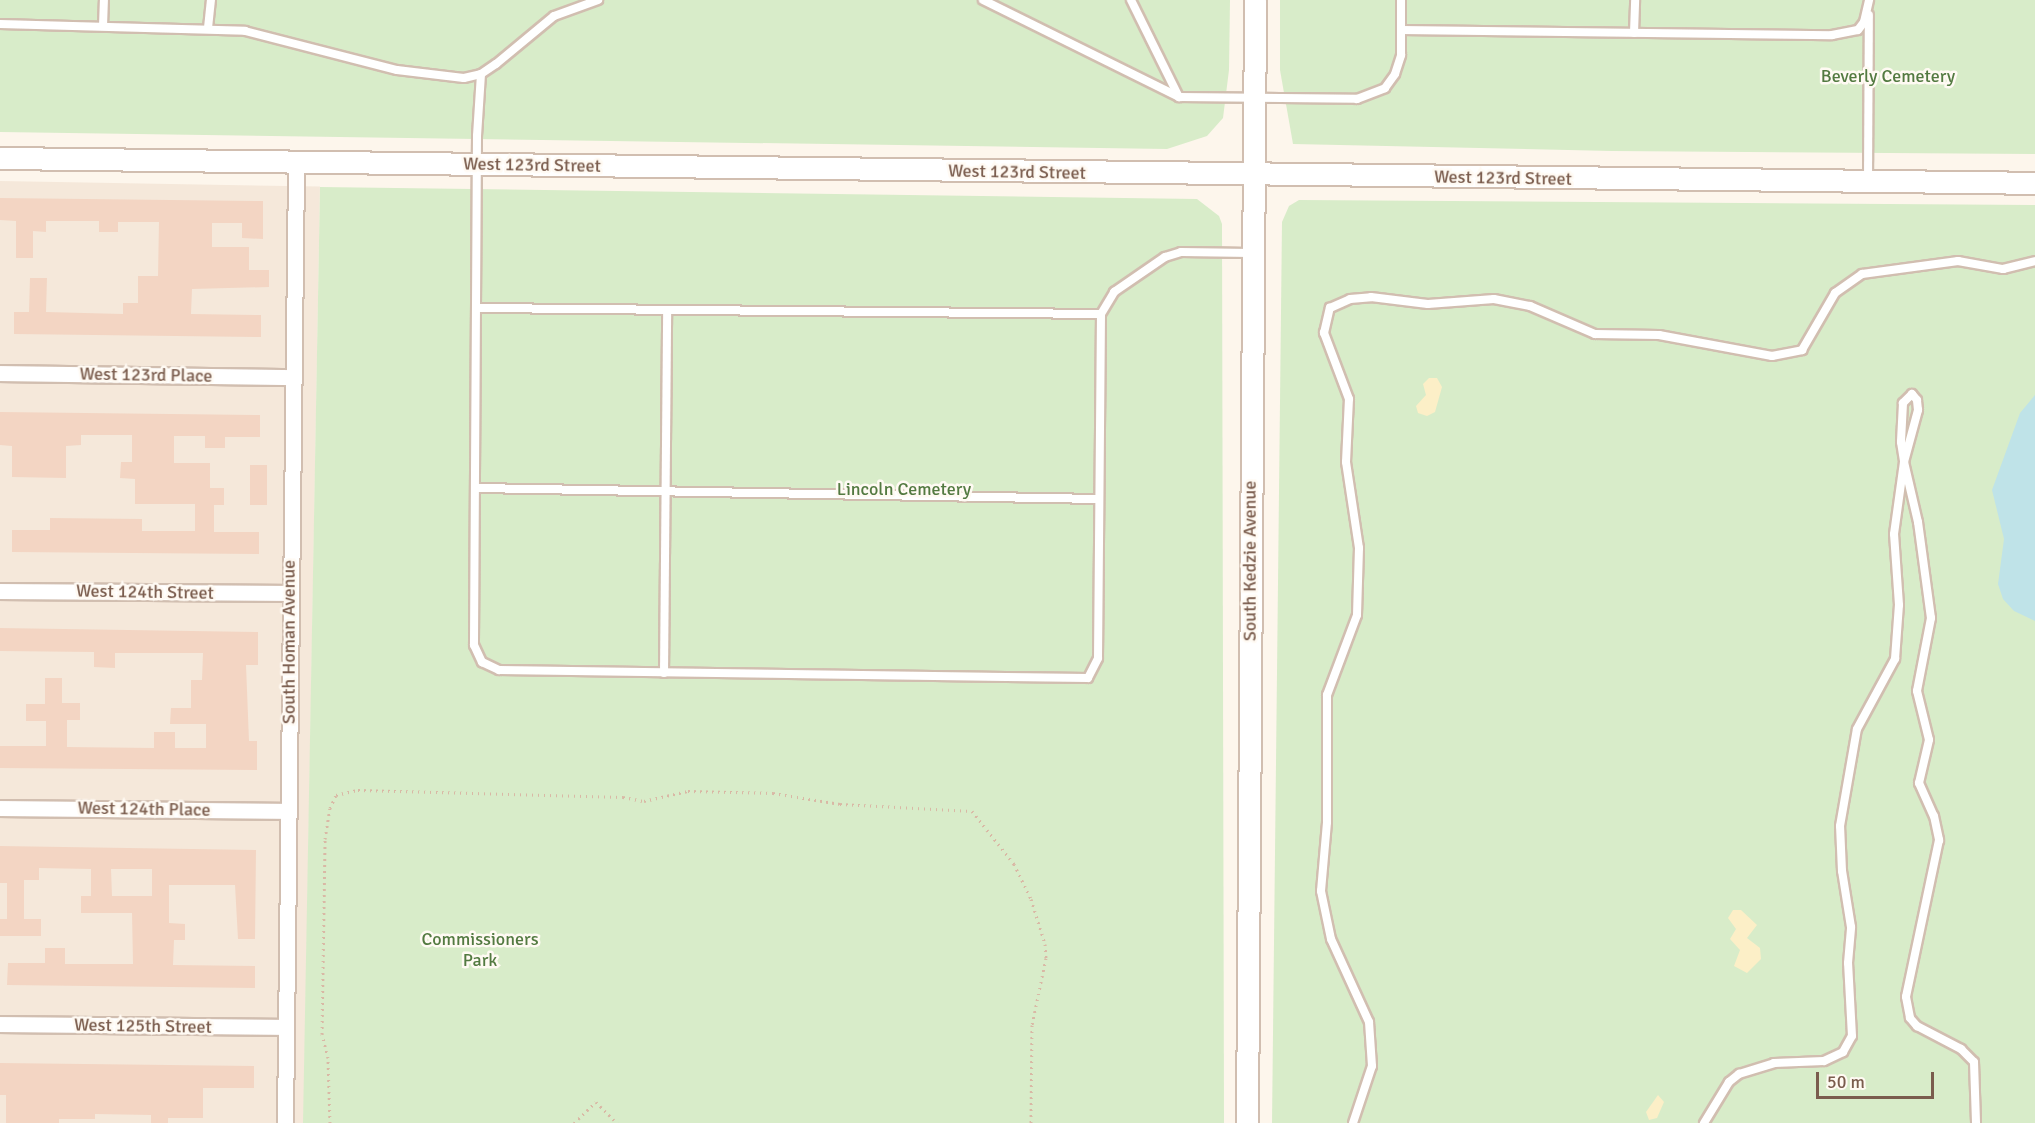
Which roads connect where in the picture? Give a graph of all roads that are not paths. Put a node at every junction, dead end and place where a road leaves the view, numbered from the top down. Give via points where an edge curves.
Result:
1 (104, 0) edge
2 (211, 0) edge
3 (598, 0) edge
4 (983, 0) edge
5 (1131, 0) edge
6 (1255, 0) edge
7 (1401, 0) edge
8 (1635, 0) edge
9 (1869, 4) edge
10 (0, 24) edge
11 (103, 26) junction
12 (208, 28) junction
13 (1401, 30) junction
14 (1634, 33) junction
15 (481, 74) junction
16 (1179, 97) junction
17 (1254, 98) junction
18 (0, 158) edge
19 (296, 162) junction
20 (478, 165) junction
21 (1253, 175) junction
22 (1868, 182) junction
23 (2035, 183) edge
24 (1252, 253) junction
25 (2035, 261) edge
26 (478, 308) junction
27 (667, 310) junction
28 (1101, 315) junction
29 (0, 373) edge
30 (292, 377) junction
31 (1904, 462) junction
32 (476, 488) junction
33 (666, 491) junction
34 (1099, 499) junction
35 (0, 591) edge
36 (289, 593) junction
37 (664, 673) junction
38 (0, 808) edge
39 (289, 811) junction
40 (0, 1024) edge
41 (285, 1028) junction
42 (285, 1123) edge
43 (1247, 1123) edge
44 (1353, 1123) edge
45 (1704, 1123) edge
46 (1976, 1123) edge

1 - 11 lane
2 - 12 lane
3 - 15 lane via 554,16
4 - 16 lane
5 - 16 lane
6 - 17 street, South Kedzie Avenue
7 - 13 lane
8 - 14 lane
9 - 14 lane via 1858,30 1846,34
9 - 22 lane
10 - 11 lane
11 - 12 lane
12 - 15 lane via 282,38 435,78
13 - 14 lane
13 - 17 lane via 1395,74 1385,88 1371,97
15 - 20 lane
16 - 17 lane
17 - 21 street, South Kedzie Avenue
18 - 19 street, West 123rd Street
19 - 20 street, West 123rd Street
19 - 30 street, South Homan Avenue
20 - 21 street, West 123rd Street
20 - 26 lane
21 - 22 street, West 123rd Street
21 - 24 street, South Kedzie Avenue
22 - 23 street, West 123rd Street
24 - 28 lane via 1181,252 1165,257 1123,285
24 - 43 street, South Kedzie Avenue
25 - 44 lane via 2003,268 1958,261 1862,274 1835,293 1802,350 1772,356 1659,335 1595,334 1530,306 1494,299 1428,304 1371,297 1350,299 1330,308 1324,333 1348,399 1346,462 1359,548 1357,615 1327,694 1327,822 1321,891 1331,939 1370,1022 1372,1066
26 - 27 lane
26 - 32 lane
27 - 28 lane
27 - 33 lane
28 - 34 lane
29 - 30 street, West 123rd Place
30 - 36 street, South Homan Avenue
31 - 31 lane via 1903,403 1912,394 1918,410
31 - 45 lane via 1894,534 1899,605 1895,659 1857,729 1840,826 1851,927 1848,963 1852,1036 1843,1052 1824,1061 1774,1063 1739,1074 1729,1082
31 - 46 lane via 1918,522 1931,618 1917,692 1929,740 1919,783 1934,816 1939,840 1906,997 1910,1018 1917,1026 1961,1048 1974,1062
32 - 33 lane
32 - 37 lane via 474,645 482,662 499,670
33 - 34 lane
33 - 37 lane
34 - 37 lane via 1098,658 1088,678
35 - 36 street, West 124th Street
36 - 39 street, South Homan Avenue
38 - 39 street, West 124th Place
39 - 41 street, South Homan Avenue
40 - 41 street, West 125th Street
41 - 42 street, South Homan Avenue

